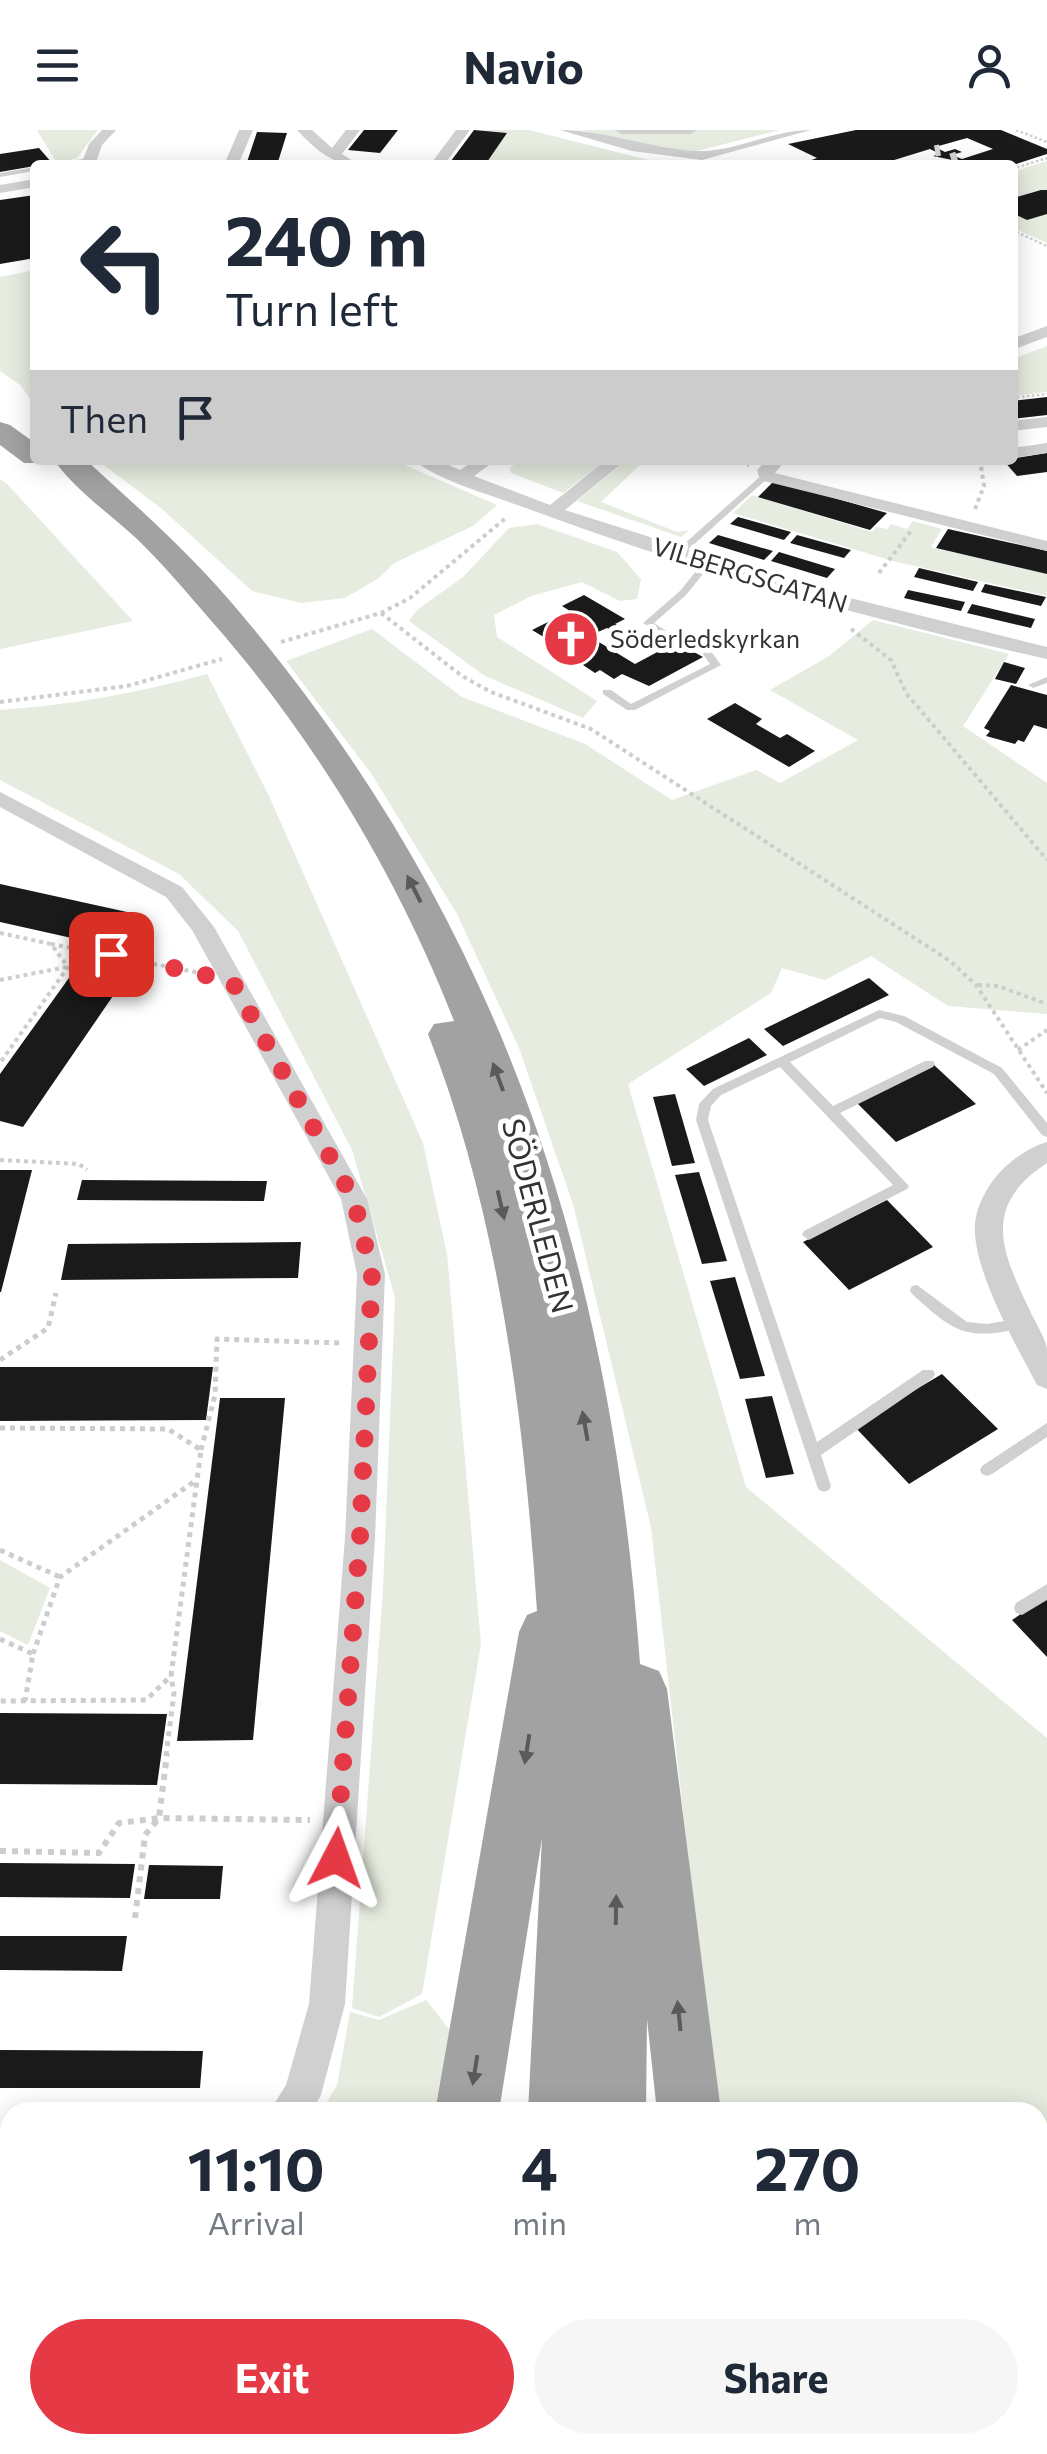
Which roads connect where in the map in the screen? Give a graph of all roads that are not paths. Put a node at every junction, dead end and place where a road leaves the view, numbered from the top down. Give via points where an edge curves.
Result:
1 (108, 130) edge
2 (246, 130) edge
3 (304, 130) edge
4 (353, 130) edge
5 (463, 130) edge
6 (568, 130) edge
7 (622, 130) edge
8 (690, 130) edge
9 (804, 130) edge
10 (334, 155) junction
11 (89, 160) edge
12 (233, 160) edge
13 (343, 160) edge
14 (441, 160) edge
15 (30, 171) edge
16 (0, 176) edge
17 (30, 184) edge
18 (0, 189) edge
19 (1047, 331) edge
20 (1018, 343) edge
21 (0, 409) edge
22 (1047, 422) edge
23 (1018, 425) edge
24 (0, 431) edge
25 (30, 431) edge
26 (1047, 448) edge
27 (1018, 453) edge
28 (30, 454) edge
29 (44, 465) edge
30 (75, 465) edge
31 (434, 465) edge
32 (479, 465) edge
33 (610, 465) edge
34 (772, 468) edge
35 (460, 477) junction
36 (552, 512) junction
37 (1047, 546) edge
38 (678, 554) junction
39 (707, 563) junction
40 (1047, 653) edge
41 (1047, 680) edge
42 (1032, 685) dead end
43 (607, 692) dead end
44 (0, 798) edge
45 (781, 1060) junction
46 (930, 1064) dead end
47 (831, 1112) junction
48 (1047, 1132) edge
49 (1047, 1151) edge
50 (809, 1235) dead end
51 (918, 1290) dead end
52 (1023, 1323) junction
53 (928, 1374) dead end
54 (1047, 1377) edge
55 (1047, 1429) edge
56 (812, 1452) junction
57 (987, 1470) dead end
58 (824, 1486) dead end
59 (580, 1536) junction
60 (1047, 1591) edge
61 (1022, 1608) dead end
62 (297, 2102) edge
63 (470, 2102) edge
64 (560, 2102) edge
65 (614, 2102) edge
66 (688, 2102) edge

1 - 11 street
2 - 12 street
3 - 10 street
4 - 10 street
5 - 14 street
6 - 9 street via 702,156
7 - 8 street
10 - 13 street
15 - 16 lane
17 - 18 street
19 - 20 street
21 - 25 highway
22 - 23 street
24 - 28 highway, SÖDERLEDEN
26 - 27 street
29 -> 59 highway, SÖDERLEDEN via 154,565 230,656 329,799 386,896 454,1044 494,1171
59 -> 30 highway, SÖDERLEDEN via 542,1212 459,976 407,874 270,670 192,576
31 - 35 street, VILBERGSGATAN
32 - 35 street
33 - 36 street
34 - 37 street via 922,517
34 - 38 lane
35 - 36 street, VILBERGSGATAN
36 - 38 street, VILBERGSGATAN
38 - 39 street, VILBERGSGATAN
39 - 40 street, VILBERGSGATAN via 880,614
39 - 43 lane via 648,623 685,647 704,648 716,666 631,708
41 - 42 lane
44 - 62 street via 174,892 202,927 354,1200 372,1274 327,2004
45 - 47 lane
45 - 48 lane via 879,1014 900,1019 998,1071
45 - 56 lane via 717,1092 702,1120
46 - 47 lane
47 - 50 lane via 902,1186
49 - 52 street via 1006,1179 988,1235
51 - 52 lane via 969,1329
52 - 54 street
53 - 56 lane
55 - 57 lane
56 - 58 lane
59 -> 63 highway
59 - 64 highway, SÖDERLEDEN via 568,1694 571,1869
65 -> 59 highway, SÖDERLEDEN via 617,1794
66 -> 59 highway via 634,1654
60 - 61 lane

